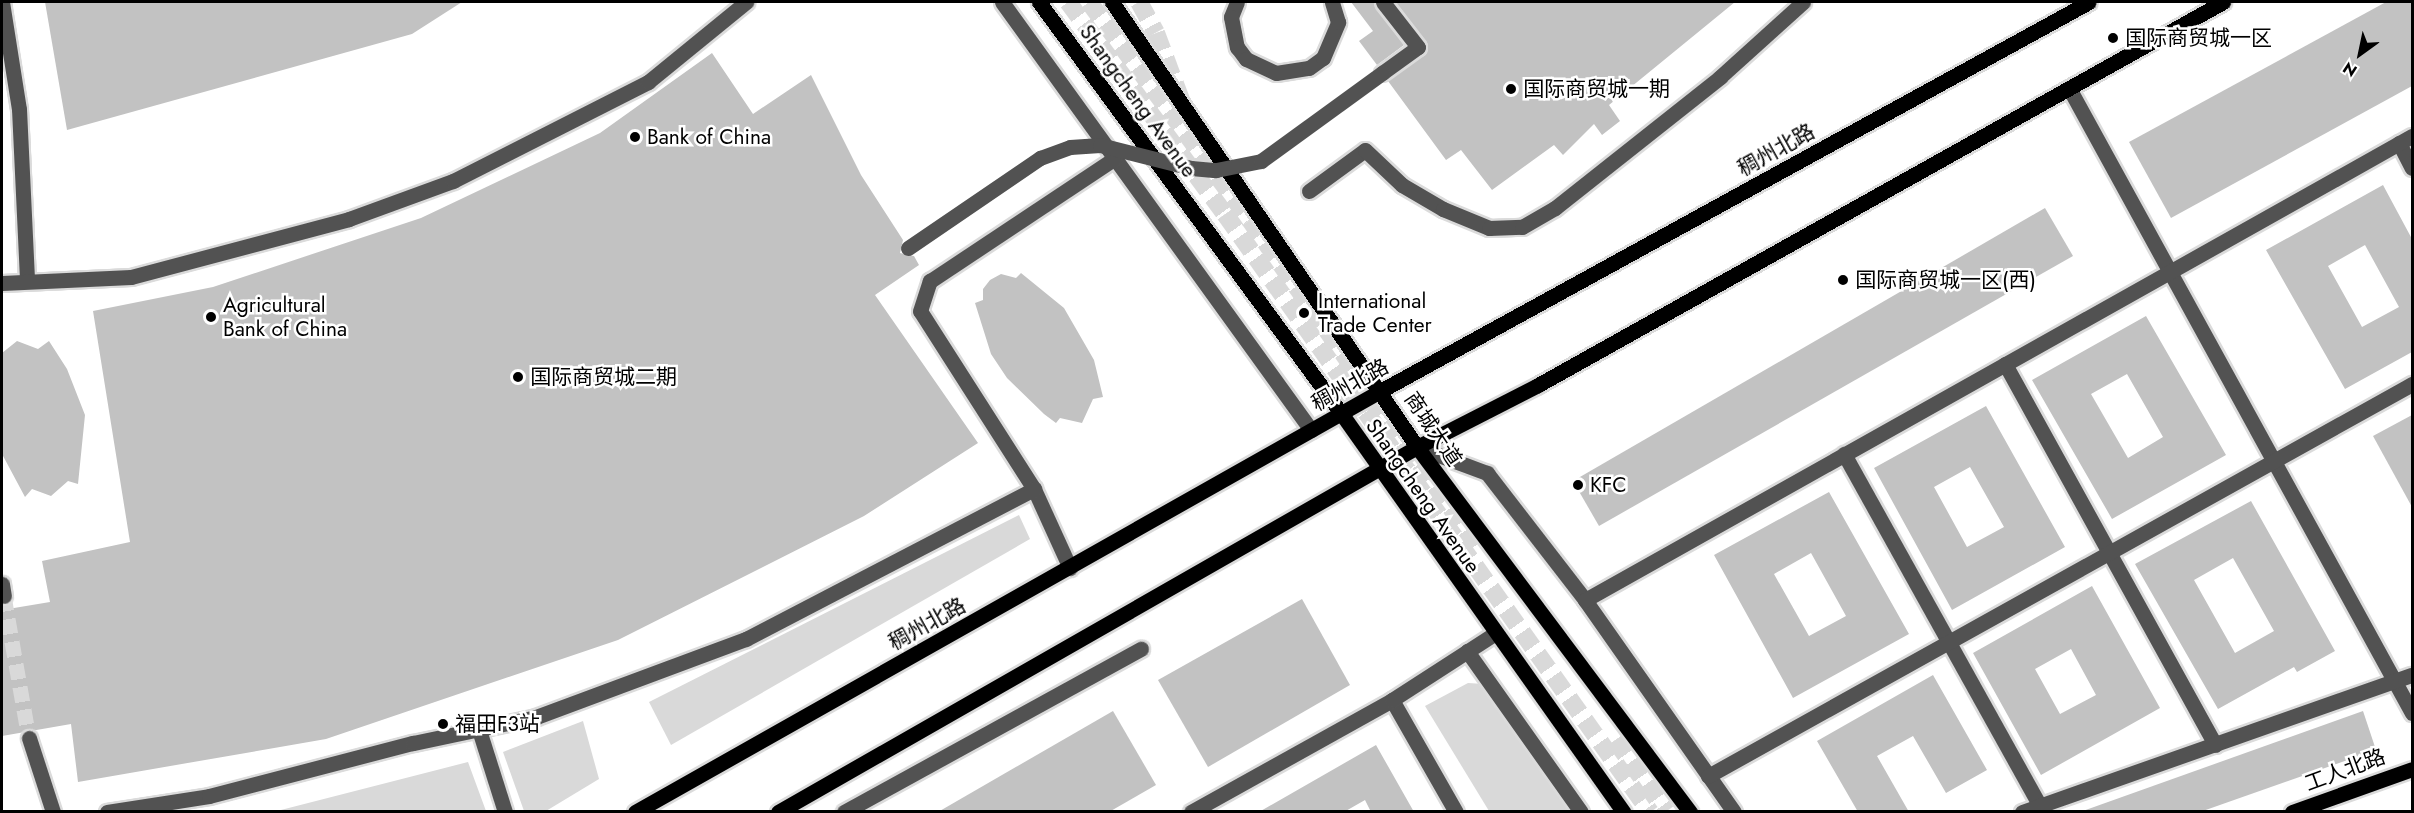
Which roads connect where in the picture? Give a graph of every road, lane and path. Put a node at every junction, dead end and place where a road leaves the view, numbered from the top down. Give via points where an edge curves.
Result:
1 (2, 2) edge
2 (746, 2) edge
3 (1002, 2) edge
4 (1039, 2) edge
5 (1112, 2) edge
6 (1237, 2) edge
7 (1332, 2) edge
8 (1383, 2) edge
9 (1803, 2) edge
10 (2089, 2) edge
11 (2223, 2) edge
12 (2069, 88) junction
13 (2406, 140) edge
14 (1115, 158) junction
15 (2412, 168) edge
16 (1309, 191) dead end
17 (909, 248) dead end
18 (2170, 272) junction
19 (27, 281) junction
20 (2, 284) edge
21 (2005, 364) junction
22 (2412, 384) edge
23 (1382, 390) junction
24 (1341, 413) junction
25 (1311, 430) junction
26 (1417, 447) junction
27 (1844, 454) junction
28 (2274, 461) junction
29 (1378, 470) junction
30 (1034, 489) junction
31 (2109, 553) junction
32 (1070, 568) junction
33 (1585, 600) junction
34 (1494, 634) junction
35 (1949, 642) junction
36 (1142, 649) dead end
37 (1467, 651) junction
38 (2412, 675) edge
39 (2395, 681) junction
40 (1392, 700) junction
41 (2412, 712) edge
42 (479, 730) junction
43 (29, 738) tunnel mouth
44 (2215, 745) junction
45 (2412, 769) edge
46 (1708, 776) junction
47 (2040, 806) junction
48 (53, 812) edge
49 (107, 812) edge
50 (505, 812) edge
51 (635, 812) edge
52 (778, 812) edge
53 (844, 812) edge
54 (1191, 812) edge
55 (1456, 812) edge
56 (1581, 812) edge
57 (1623, 812) edge
58 (1690, 812) edge
59 (1734, 812) edge
60 (2022, 812) edge
61 (2292, 812) edge

1 - 19 street via 20,109
2 - 19 street via 648,82 453,181 349,219 131,277
3 - 14 street
4 - 24 main road, Shangcheng Avenue
5 - 23 main road, 商城大道
6 - 7 street via 1231,17 1237,47 1246,59 1276,74 1309,68 1323,58 1338,22
8 - 17 street, bridge via 1418,47 1261,161 1216,170 1191,168 1110,146 1070,147 1040,158
9 - 16 street via 1720,77 1555,208 1522,227 1489,228 1443,209 1402,185 1365,150
10 - 23 main road, 稠州北路
11 - 12 main road
12 - 18 street
12 - 26 main road via 1538,385
13 - 15 street
13 - 18 street
14 - 25 street
14 - 30 street via 930,281 920,311
18 - 21 street
18 - 28 street
19 - 20 street
21 - 27 street
21 - 31 street
22 - 28 street
23 - 24 main road, 稠州北路
23 - 26 main road, 商城大道
24 - 25 main road, 稠州北路
24 - 29 main road, Shangcheng Avenue
25 - 32 main road, 稠州北路
26 - 29 main road
26 - 33 street via 1487,473
26 - 58 main road, 商城大道
27 - 33 street
27 - 35 street
28 - 31 street
28 - 39 street
29 - 34 main road, Shangcheng Avenue
29 - 52 main road
30 - 32 street
30 - 42 street via 746,639 536,717
31 - 35 street
31 - 44 street
32 - 51 main road, 稠州北路
33 - 46 street
34 - 37 street
34 - 57 main road, Shangcheng Avenue
35 - 46 street
35 - 47 street
36 - 53 street
37 - 40 street
37 - 56 street
38 - 39 street
39 - 41 street
39 - 44 street
40 - 54 street
40 - 55 street
42 - 49 street via 413,743 209,796
42 - 50 street
43 - 48 street
44 - 47 street
45 - 61 main road, 工人北路
46 - 59 street
47 - 60 street

